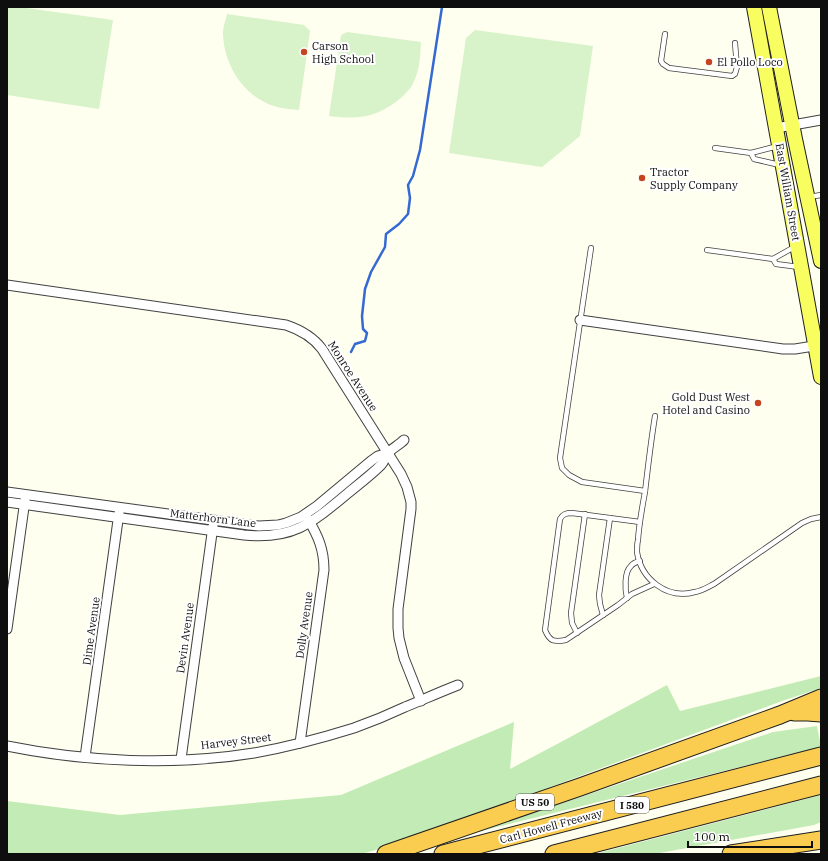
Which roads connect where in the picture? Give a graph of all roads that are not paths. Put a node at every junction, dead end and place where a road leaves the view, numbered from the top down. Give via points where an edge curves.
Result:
1 (754, 7) edge
2 (769, 7) edge
3 (665, 34) dead end
4 (735, 43) dead end
5 (821, 120) edge
6 (792, 125) junction
7 (776, 128) junction
8 (779, 146) junction
9 (715, 148) dead end
10 (751, 154) junction
11 (783, 166) junction
12 (814, 196) edge
13 (797, 245) junction
14 (591, 248) dead end
15 (708, 250) dead end
16 (773, 259) junction
17 (821, 261) edge
18 (801, 267) junction
19 (7, 285) edge
20 (580, 320) junction
21 (818, 345) edge
22 (821, 377) edge
23 (655, 416) dead end
24 (404, 440) dead end
25 (388, 453) junction
26 (645, 491) junction
27 (7, 492) edge
28 (26, 495) junction
29 (7, 502) edge
30 (24, 504) junction
31 (120, 508) junction
32 (306, 514) junction
33 (585, 514) junction
34 (821, 517) edge
35 (118, 518) junction
36 (610, 518) junction
37 (214, 520) junction
38 (640, 522) junction
39 (310, 523) junction
40 (212, 530) junction
41 (640, 561) junction
42 (654, 584) junction
43 (627, 598) junction
44 (603, 615) junction
45 (7, 629) edge
46 (576, 633) junction
47 (458, 685) dead end
48 (821, 698) edge
49 (421, 701) junction
50 (821, 713) edge
51 (780, 715) junction
52 (300, 743) junction
53 (7, 746) edge
54 (821, 756) edge
55 (85, 757) junction
56 (181, 759) junction
57 (821, 785) edge
58 (821, 831) edge
59 (821, 840) edge
60 (794, 844) junction
61 (386, 854) edge
62 (444, 854) edge
63 (554, 854) edge
64 (731, 854) edge

1 - 7 main road, East William Street
2 - 6 main road, East William Street
3 - 4 lane via 661,61 669,68 732,76 737,67
5 - 6 street
6 - 7 street
6 - 12 main road, East William Street
7 - 8 main road, East William Street
8 - 10 lane
8 - 11 main road, East William Street
9 - 10 lane
10 - 11 lane via 754,158
11 - 13 main road, East William Street
12 - 17 main road, East William Street
13 - 16 lane
13 - 18 main road, East William Street
14 - 20 lane
15 - 16 lane
16 - 18 lane via 776,264
18 - 21 main road, East William Street
19 - 25 street, Monroe Avenue via 286,325 299,330 312,338 322,349
20 - 21 street via 783,349
20 - 26 lane via 560,458 562,468 582,482
21 - 22 main road, East William Street
23 - 26 lane
24 - 25 street, Matterhorn Lane
25 - 32 street, Matterhorn Lane via 371,461
25 - 39 street, Matterhorn Lane via 377,468
25 - 49 street, Monroe Avenue via 404,480 411,502 398,628 404,658
26 - 38 lane
27 - 28 street, Matterhorn Lane
28 - 30 street
28 - 31 street, Matterhorn Lane
29 - 30 street, Matterhorn Lane
30 - 35 street, Matterhorn Lane
30 - 45 street
31 - 35 street, Dime Avenue
31 - 37 street, Matterhorn Lane
32 - 37 street, Matterhorn Lane via 286,523 270,526
32 - 39 street, Dolly Avenue
33 - 36 lane
33 - 46 lane via 571,613
33 - 46 lane via 567,513 560,519 545,630 552,641 566,640
34 - 42 lane via 802,523 704,590 683,594
35 - 40 street, Matterhorn Lane
35 - 55 street, Dime Avenue
36 - 38 lane
36 - 44 lane via 599,595
37 - 40 street, Devin Avenue
38 - 41 lane via 637,551
39 - 40 street, Matterhorn Lane via 289,532 268,536
39 - 52 street, Dolly Avenue via 321,546 324,570
40 - 56 street, Devin Avenue
41 - 42 lane via 646,575
41 - 43 lane via 628,569 625,590
42 - 43 lane
43 - 44 lane
44 - 46 lane
47 - 49 street, Harvey Street
48 - 51 highway
49 - 52 street, Harvey Street via 355,728
50 - 51 highway, US 50 via 798,712
51 - 61 highway, US 50
52 - 56 street, Harvey Street via 234,756
53 - 55 street, Harvey Street
54 - 62 highway, Carl Howell Freeway / I 580
55 - 56 street, Harvey Street via 132,760
57 - 63 highway, I 580
58 - 60 highway
59 - 60 highway
60 - 64 highway

